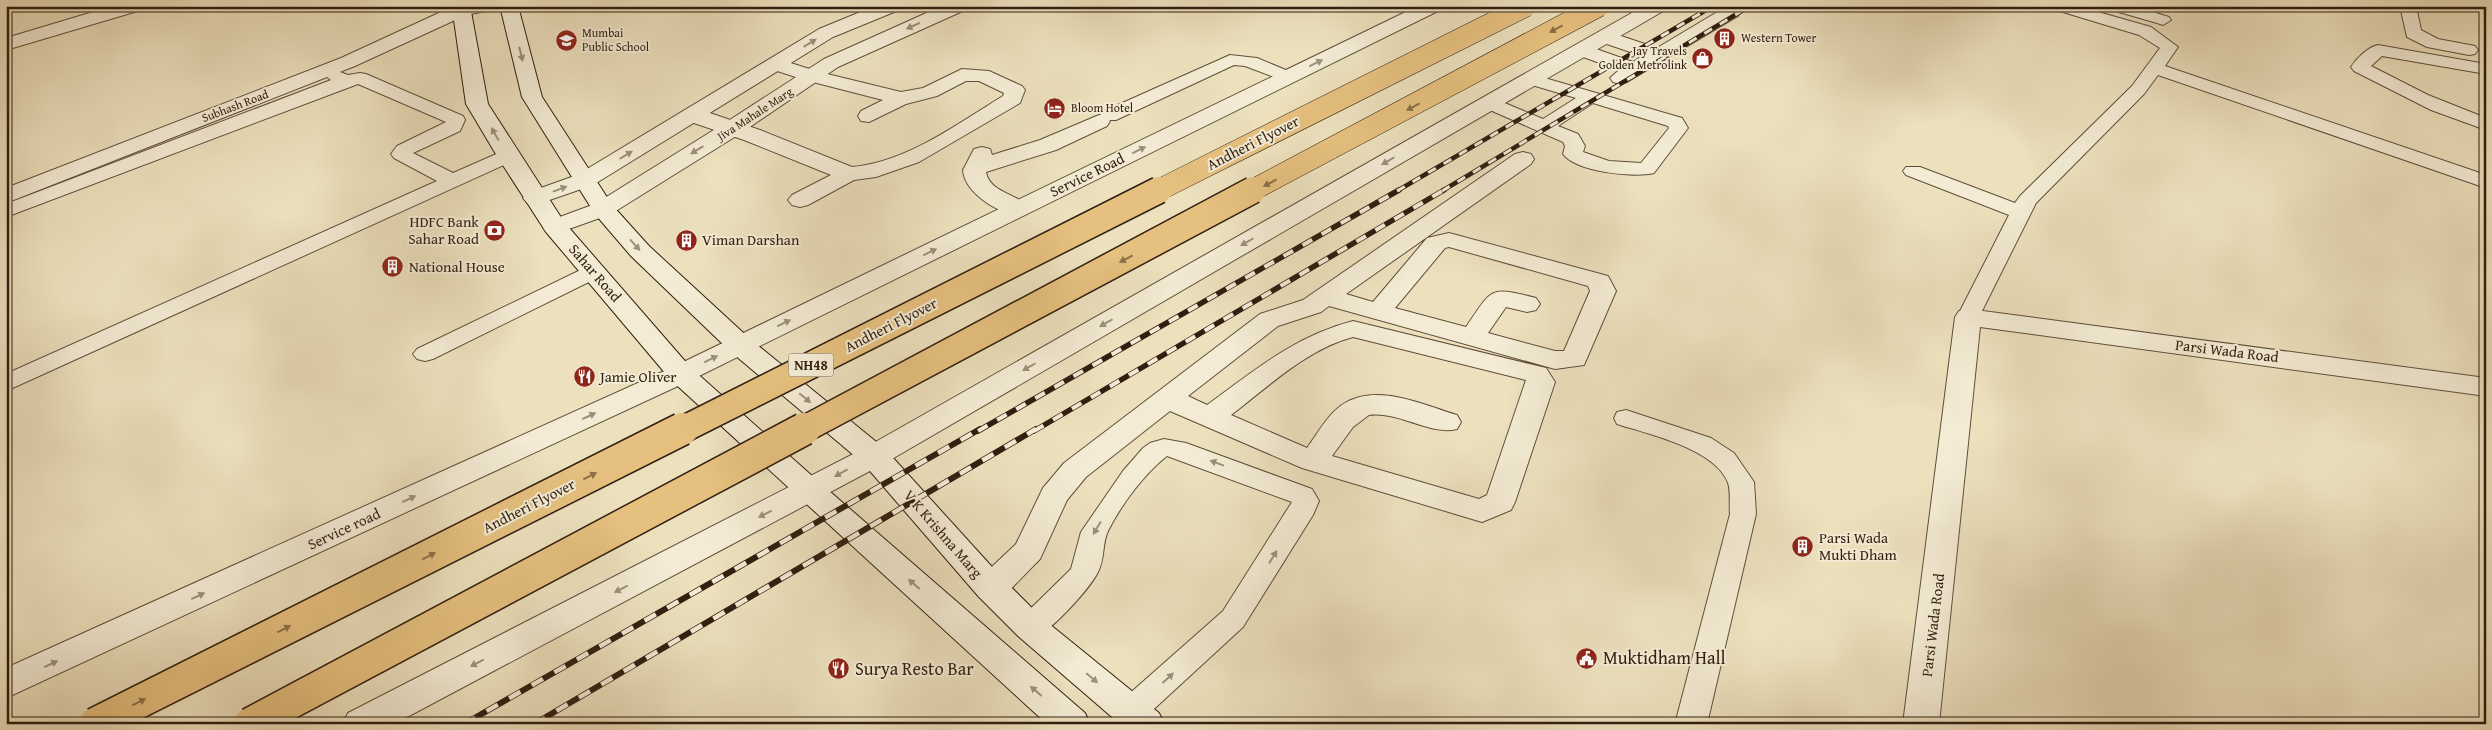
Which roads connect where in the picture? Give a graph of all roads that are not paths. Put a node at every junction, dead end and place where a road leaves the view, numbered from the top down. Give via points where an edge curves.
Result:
1 (134, 6) edge
2 (484, 6) edge
3 (509, 6) edge
4 (892, 6) edge
5 (1433, 6) edge
6 (1526, 6) edge
7 (1599, 6) edge
8 (1658, 6) edge
9 (2059, 6) edge
10 (2116, 6) edge
11 (2408, 6) edge
12 (953, 7) edge
13 (461, 8) edge
14 (1731, 12) dead end
15 (2162, 20) dead end
16 (1604, 37) junction
17 (6, 44) edge
18 (1582, 50) junction
19 (2486, 54) edge
20 (1658, 55) junction
21 (775, 64) junction
22 (2154, 68) junction
23 (2486, 69) edge
24 (326, 70) junction
25 (812, 76) junction
26 (1287, 77) junction
27 (1531, 79) junction
28 (346, 81) junction
29 (1591, 97) junction
30 (901, 98) junction
31 (1490, 103) junction
32 (693, 115) junction
33 (869, 116) dead end
34 (1104, 118) joint
35 (2486, 124) edge
36 (1546, 126) junction
37 (733, 128) junction
38 (508, 156) junction
39 (1523, 158) dead end
40 (1913, 171) dead end
41 (849, 174) junction
42 (585, 180) junction
43 (453, 181) junction
44 (2486, 182) edge
45 (6, 196) edge
46 (535, 198) junction
47 (800, 200) dead end
48 (603, 209) junction
49 (1018, 209) junction
50 (6, 211) edge
51 (2021, 212) junction
52 (555, 227) junction
53 (593, 271) junction
54 (1326, 297) junction
55 (1527, 304) dead end
56 (1378, 312) junction
57 (1968, 317) junction
58 (1472, 337) junction
59 (740, 345) junction
60 (425, 354) dead end
61 (681, 374) junction
62 (6, 384) edge
63 (2486, 387) edge
64 (1166, 398) junction
65 (1210, 417) junction
66 (1626, 418) dead end
67 (1447, 422) dead end
68 (874, 456) junction
69 (1313, 461) junction
70 (809, 491) junction
71 (991, 588) junction
72 (1030, 627) junction
73 (6, 684) edge
74 (1139, 717) edge
75 (95, 724) edge
76 (250, 724) edge
77 (361, 724) edge
78 (1072, 724) edge
79 (1691, 724) edge
80 (1921, 724) edge

1 - 17 street
2 - 13 street, Subhash Road
3 -> 42 street via 532,97
21 -> 4 street via 826,33
26 -> 5 street, Service Road
75 -> 6 highway, Andheri Flyover / NH48, bridge
7 -> 76 highway, bridge
8 - 16 street
9 - 22 lane, Parsi Wada Road via 2145,31 2170,47
10 - 15 lane
11 - 19 lane via 2413,33 2434,43
12 -> 25 street, Jiva Mahale Marg via 831,63
13 - 24 street, Subhash Road
38 -> 13 street, Sahar Road via 477,104
14 - 20 street
16 - 18 street
16 - 20 street
18 - 20 street via 1628,74
18 - 27 street
21 - 25 street
21 - 32 street
22 - 44 lane
22 - 51 lane, Parsi Wada Road via 2138,90 2027,200
23 - 35 lane via 2378,50 2360,67 2439,108
24 - 28 lane
24 - 45 street, Subhash Road
25 - 30 street
25 - 37 street, Jiva Mahale Marg
26 - 34 lane via 1247,62 1230,60
49 -> 26 street, Service Road
27 - 29 lane
27 - 31 street
28 - 43 lane via 360,78 456,120 453,128 401,154
28 - 50 lane
29 - 36 lane
29 - 36 lane via 1675,122 1679,128 1647,168 1635,170 1582,159 1573,154 1575,146 1571,138
30 - 33 street
30 - 41 street via 930,92 962,75 982,75 1015,90 1012,99 902,163 864,175
31 - 36 lane
31 -> 68 street
32 - 37 street
42 -> 32 street
34 - 49 street via 1048,145 978,161 974,176 984,189
37 - 41 street
37 -> 48 street, Jiva Mahale Marg
38 - 43 lane
38 - 46 street, Sahar Road
39 - 54 street
40 - 51 lane
41 - 47 street
46 -> 42 street
42 - 48 street
43 - 62 lane
46 - 52 street, Sahar Road
48 - 52 street, Jiva Mahale Marg
48 -> 59 street via 640,251
59 -> 49 street, Service Road
51 - 57 lane, Parsi Wada Road
52 - 53 street, Sahar Road
53 - 60 lane
53 - 61 street, Sahar Road
54 - 56 street
54 - 64 street via 1312,306 1269,320
55 - 58 street via 1504,298 1498,300
56 - 58 street
56 - 58 street via 1436,243 1449,240 1599,281 1603,292 1574,358 1555,360
57 - 63 street, Parsi Wada Road
57 - 80 street, Parsi Wada Road
61 -> 59 street, Service road
59 -> 68 street, V K Krishna Marg
61 - 70 street, Sahar Road
73 -> 61 street, Service road
64 - 65 street
64 - 71 street via 1075,470 1054,496 1029,551
65 - 69 street
65 - 69 street via 1304,349 1353,329 1536,374 1541,382 1500,502 1482,511 1367,480
66 - 79 lane via 1702,444 1724,459 1741,482 1743,514
67 - 69 street via 1374,404 1354,410
68 -> 70 street
68 - 71 street, V K Krishna Marg
70 -> 77 street
78 -> 70 street
71 - 72 street, V K Krishna Marg
72 -> 74 street, V K Krishna Marg
74 -> 72 lane via 1233,619 1304,508 1306,501 1302,496 1177,449 1162,447 1151,454 1124,487 1095,531 1081,577

